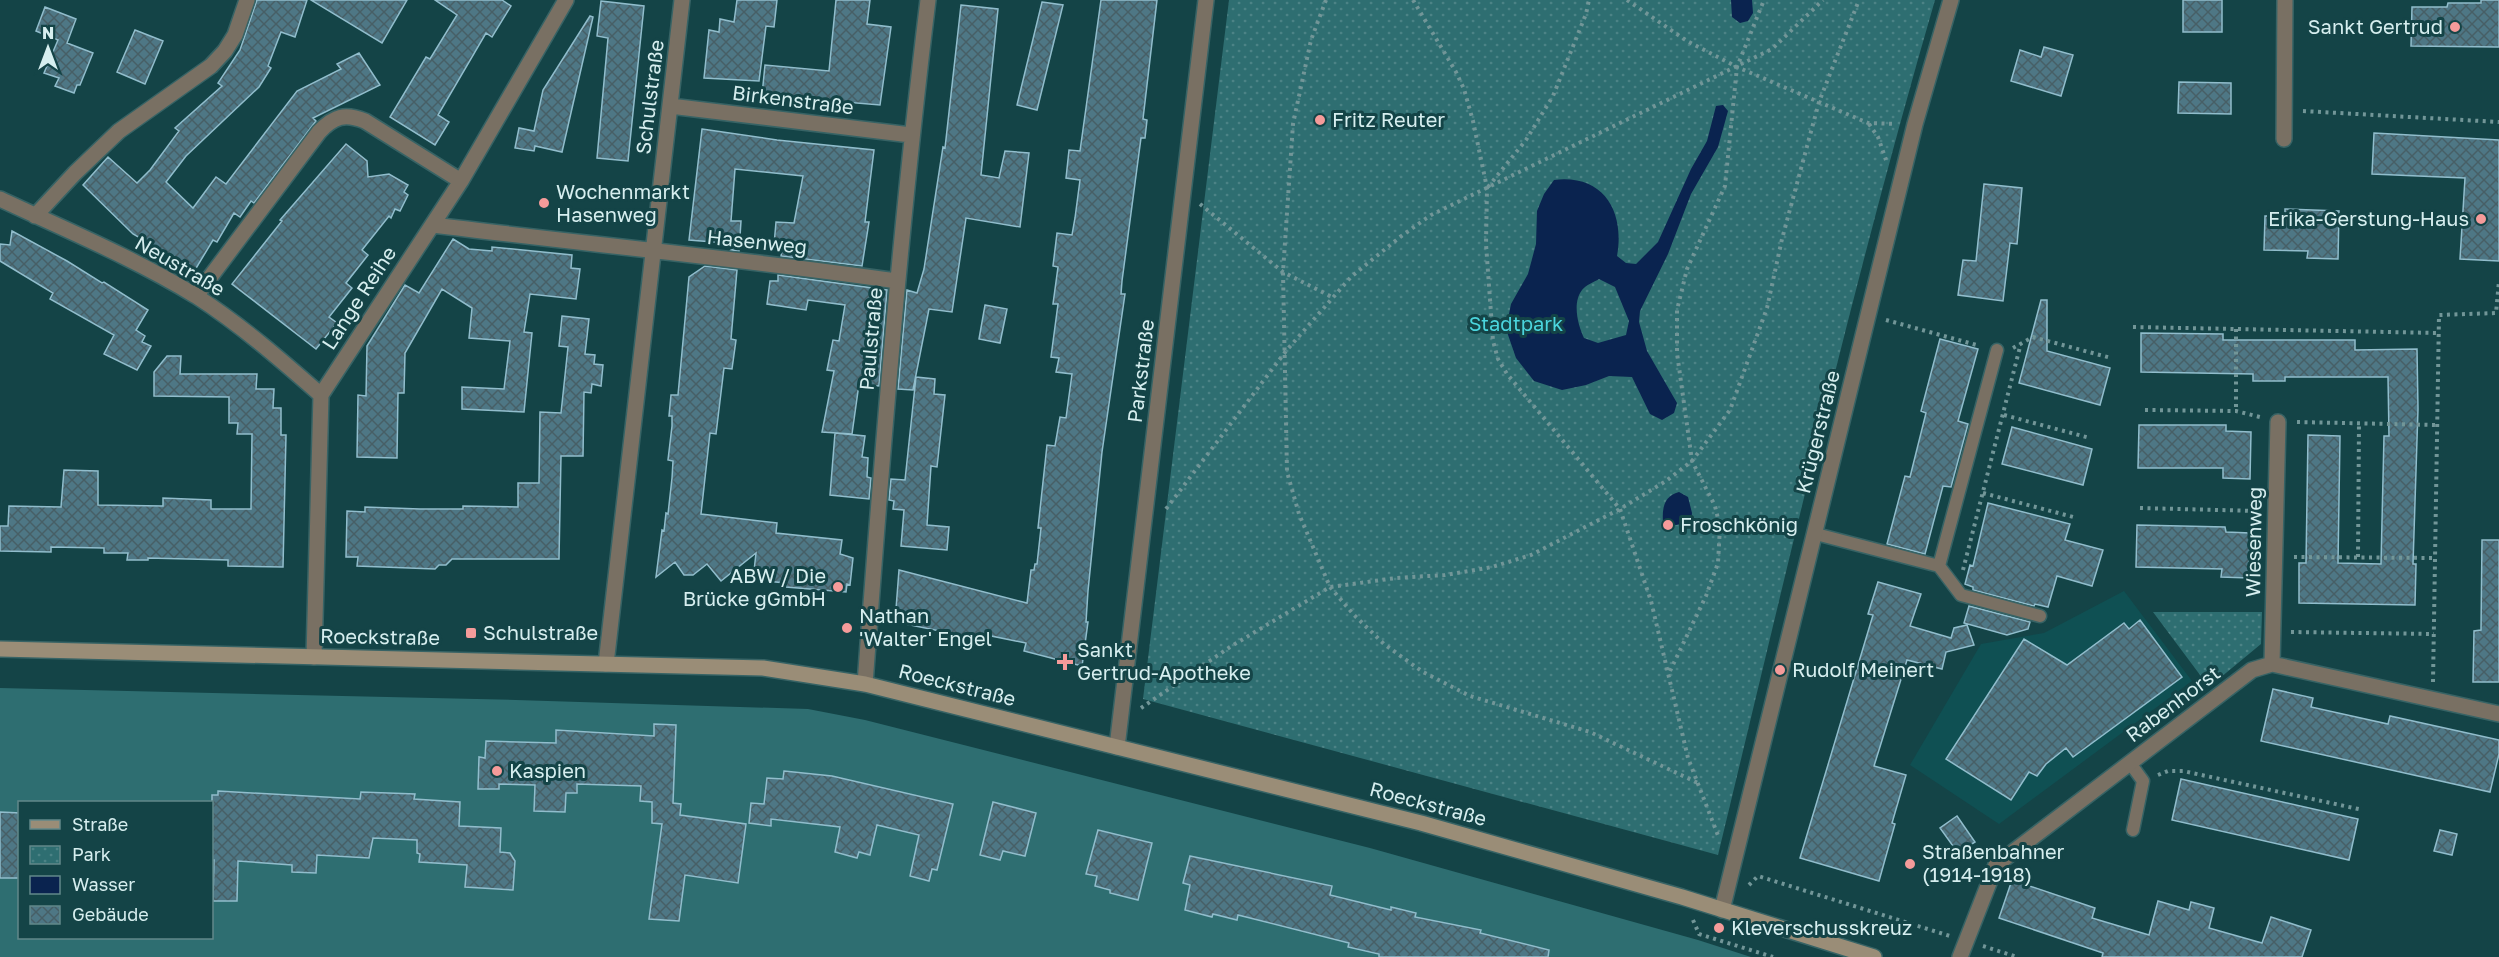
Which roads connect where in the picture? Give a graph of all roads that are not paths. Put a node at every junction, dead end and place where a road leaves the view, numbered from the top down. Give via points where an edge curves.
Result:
1 (247, 0) edge
2 (567, 0) edge
3 (682, 0) edge
4 (928, 0) edge
5 (1206, 0) edge
6 (1951, 0) edge
7 (2285, 0) edge
8 (670, 106) junction
9 (911, 135) junction
10 (2284, 139) dead end
11 (461, 181) junction
12 (0, 199) edge
13 (35, 216) junction
14 (433, 225) junction
15 (653, 252) junction
16 (897, 281) junction
17 (196, 296) junction
18 (1997, 350) dead end
19 (321, 395) junction
20 (2278, 422) road end
21 (1816, 534) junction
22 (1939, 566) junction
23 (2040, 616) dead end
24 (0, 649) edge
25 (314, 657) junction
26 (606, 664) junction
27 (2272, 664) junction
28 (865, 684) junction
29 (2499, 714) edge
30 (1117, 747) junction
31 (2130, 763) junction
32 (2133, 830) dead end
33 (1722, 910) junction
34 (1874, 957) edge
35 (1960, 957) edge

1 - 13 street via 235,36 211,66 118,131
2 - 11 street, Lange Reihe
3 - 8 street, Schulstraße
4 - 9 street, Paulstraße
5 - 30 street, Parkstraße
6 - 21 street, Krügerstraße via 1915,124
7 - 10 street
8 - 9 street, Birkenstraße
8 - 15 street, Schulstraße
9 - 16 street, Paulstraße
11 - 14 street, Lange Reihe
11 - 17 street via 365,121 339,117 319,132
12 - 13 street, Neustraße
13 - 17 street, Neustraße via 117,253
14 - 15 street, Hasenweg
14 - 19 street, Lange Reihe
15 - 16 street, Hasenweg
15 - 26 street, Schulstraße
16 - 28 street, Paulstraße
17 - 19 street, Neustraße via 261,342
18 - 22 lane
19 - 25 street
20 - 27 street, Wiesenweg
21 - 22 lane
21 - 33 street, Krügerstraße
22 - 23 lane via 1960,594
24 - 25 main road, Roeckstraße
25 - 26 main road, Roeckstraße
26 - 28 main road, Roeckstraße via 763,668
27 - 29 street
27 - 31 street, Rabenhorst via 2252,670
28 - 30 main road, Roeckstraße
30 - 33 main road, Roeckstraße via 1421,823
31 - 32 lane via 2143,781
31 - 35 street, Rabenhorst via 1996,865
33 - 34 main road, Roeckstraße

